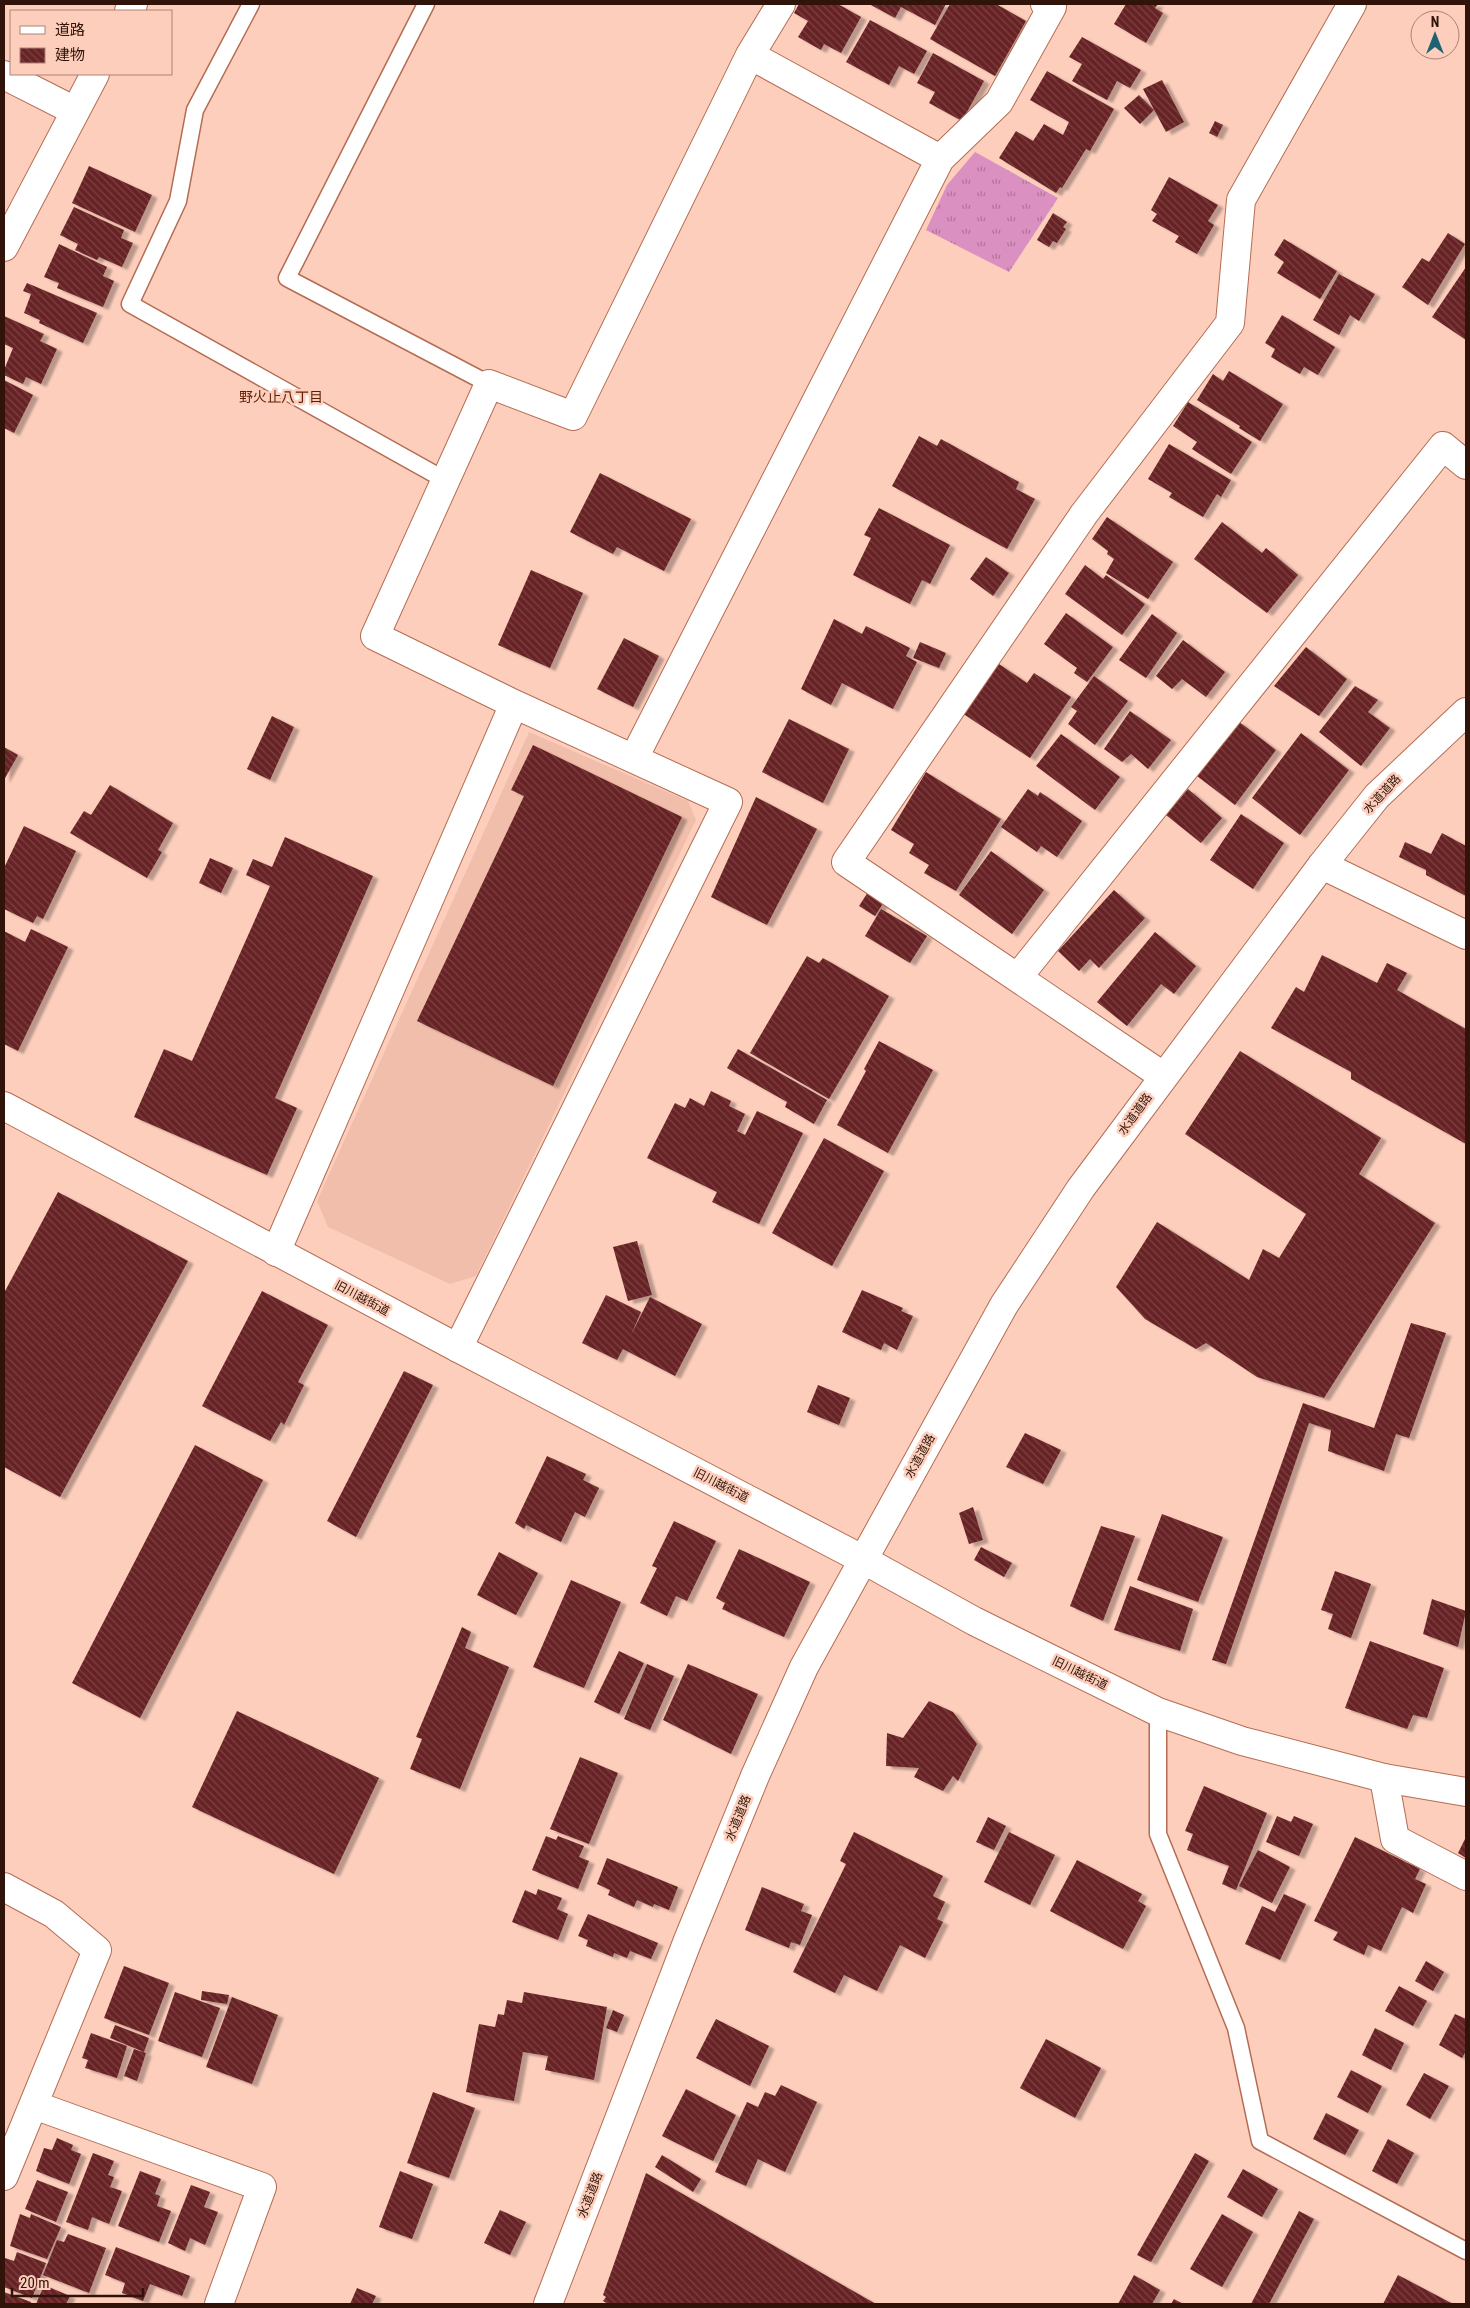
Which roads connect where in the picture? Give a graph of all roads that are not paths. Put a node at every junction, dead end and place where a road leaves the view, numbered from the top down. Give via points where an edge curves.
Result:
1 (252, 4) edge
2 (426, 4) edge
3 (781, 4) edge
4 (1046, 4) edge
5 (1352, 4) edge
6 (750, 54) junction
7 (4, 75) edge
8 (94, 75) edge
9 (75, 111) junction
10 (940, 159) junction
11 (4, 247) edge
12 (490, 384) junction
13 (1466, 465) edge
14 (445, 480) junction
15 (514, 704) junction
16 (1466, 712) edge
17 (634, 758) junction
18 (1322, 864) junction
19 (1466, 935) edge
20 (1018, 977) junction
21 (1163, 1076) junction
22 (4, 1106) edge
23 (276, 1252) junction
24 (458, 1348) junction
25 (862, 1559) junction
26 (1158, 1712) junction
27 (1384, 1778) junction
28 (1466, 1792) edge
29 (1466, 1876) edge
30 (4, 1887) edge
31 (34, 2105) junction
32 (4, 2176) edge
33 (1466, 2251) edge
34 (219, 2304) edge
35 (548, 2304) edge

1 - 14 lane via 195,110 178,201 130,304
2 - 12 lane via 287,278
3 - 6 street
4 - 10 street via 1052,7 999,102
5 - 20 street via 1241,200 1230,323 1084,514 846,862
6 - 10 street
6 - 12 street via 573,416
7 - 9 street
8 - 9 street
9 - 11 street
10 - 17 street
12 - 14 street
13 - 20 street via 1443,446
14 - 15 street via 375,636
15 - 17 street
15 - 23 street
16 - 18 street, 水道道路 via 1377,796
17 - 24 street via 728,802
18 - 19 street
18 - 21 street, 水道道路
20 - 21 street
21 - 25 street, 水道道路 via 1081,1188 1004,1306
22 - 23 street, 旧川越街道
23 - 24 street, 旧川越街道
24 - 25 street, 旧川越街道
25 - 26 street, 旧川越街道 via 974,1622
25 - 35 street, 水道道路 via 804,1667 755,1776 688,1940
26 - 27 street, 旧川越街道 via 1242,1741
26 - 33 lane via 1158,1834 1236,2028 1260,2141
27 - 28 street, 旧川越街道
27 - 29 street via 1395,1839
30 - 31 street via 54,1914 96,1950
31 - 32 street
31 - 34 street via 262,2187

